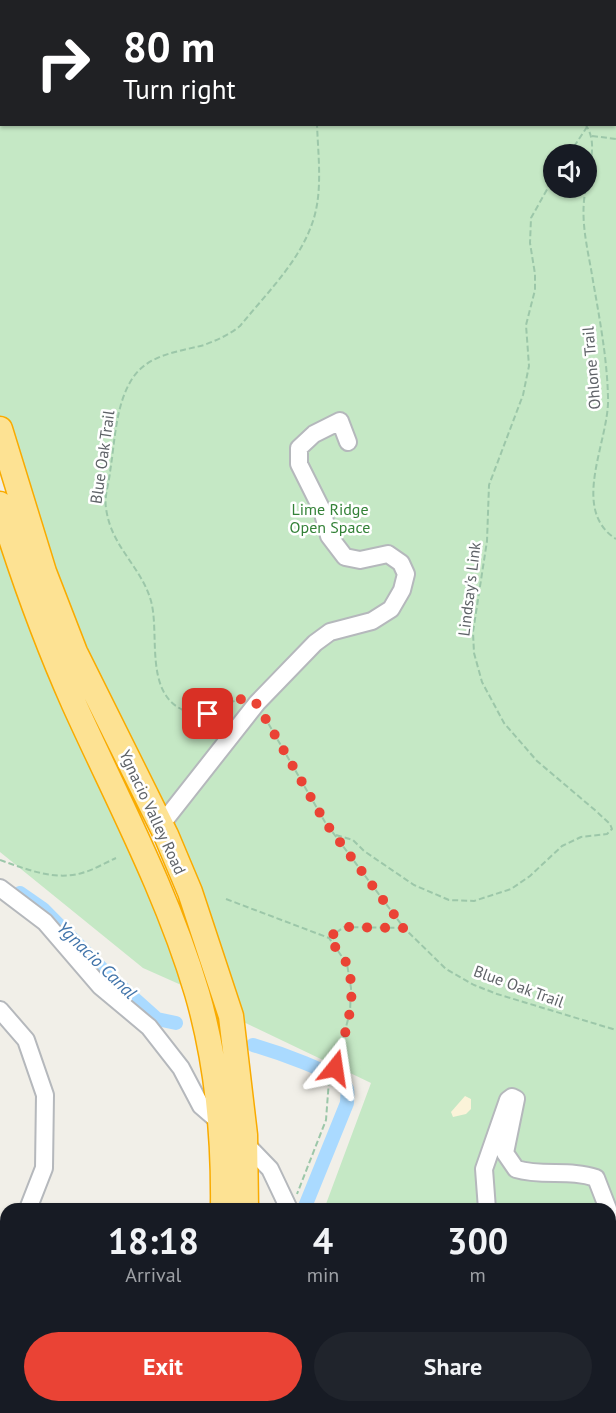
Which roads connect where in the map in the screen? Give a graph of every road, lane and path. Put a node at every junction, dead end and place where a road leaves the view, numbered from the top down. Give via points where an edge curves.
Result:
1 (316, 126) edge
2 (585, 126) edge
3 (586, 126) edge
4 (591, 136) junction
5 (616, 139) edge
6 (574, 144) edge
7 (592, 144) edge
8 (543, 197) edge
9 (585, 198) edge
10 (0, 429) edge
11 (348, 442) dead end
12 (0, 504) edge
13 (616, 539) edge
14 (257, 704) junction
15 (161, 825) junction
16 (336, 835) junction
17 (116, 858) dead end
18 (0, 860) edge
19 (0, 888) edge
20 (226, 899) dead end
21 (404, 928) junction
22 (328, 938) junction
23 (0, 1010) edge
24 (616, 1030) edge
25 (219, 1121) junction
26 (245, 1143) junction
27 (30, 1203) edge
28 (223, 1203) edge
29 (246, 1203) edge
30 (291, 1203) edge
31 (293, 1203) edge
32 (487, 1203) edge
33 (606, 1203) edge

1 - 14 path, Blue Oak Trail via 318,190 314,219 304,242 229,335 171,352 145,365 132,379 120,407 105,505 108,524 141,578 151,603 157,673 171,701 182,710 208,714 246,697
2 - 6 path
3 - 4 path
4 - 5 path
4 - 7 path
8 - 16 path, Lindsay's Link via 531,218 535,290 526,325 529,366 523,395 489,485 488,541 473,632 474,653 482,682 504,723 537,761 612,829 607,834 580,837 561,846 531,876 511,889 474,901 449,900 414,885 352,840
9 - 13 path, Ohlone Trail via 583,220 608,397 592,489 600,522
10 - 15 highway, Ygnacio Valley Road via 44,572 75,652
11 - 14 street via 340,421 314,434 299,448 299,464 336,547 345,557 360,560 388,554 401,563 406,574 402,590 391,609 372,621 330,632 315,642
12 - 25 highway, Ygnacio Valley Road via 43,629 165,902 197,992
14 - 15 street
14 - 16 path, Blue Oak Trail
15 - 26 highway, Ygnacio Valley Road via 190,892 231,1016
16 - 21 path, Blue Oak Trail
17 - 18 path via 66,876 40,873
19 - 25 street via 45,922 100,986 149,1028 181,1068 201,1106
20 - 22 path
21 - 22 path via 344,927
21 - 24 path, Blue Oak Trail via 447,969 474,986
22 - 31 path via 347,964 350,1012 329,1080 326,1120
23 - 27 street via 26,1040 45,1095 44,1168
25 - 26 street
25 - 28 highway, Ygnacio Valley Road
26 - 29 highway, Ygnacio Valley Road
26 - 30 street via 270,1169
32 - 33 street via 484,1169 512,1097 516,1100 505,1153 516,1169 530,1174 584,1174 596,1179

